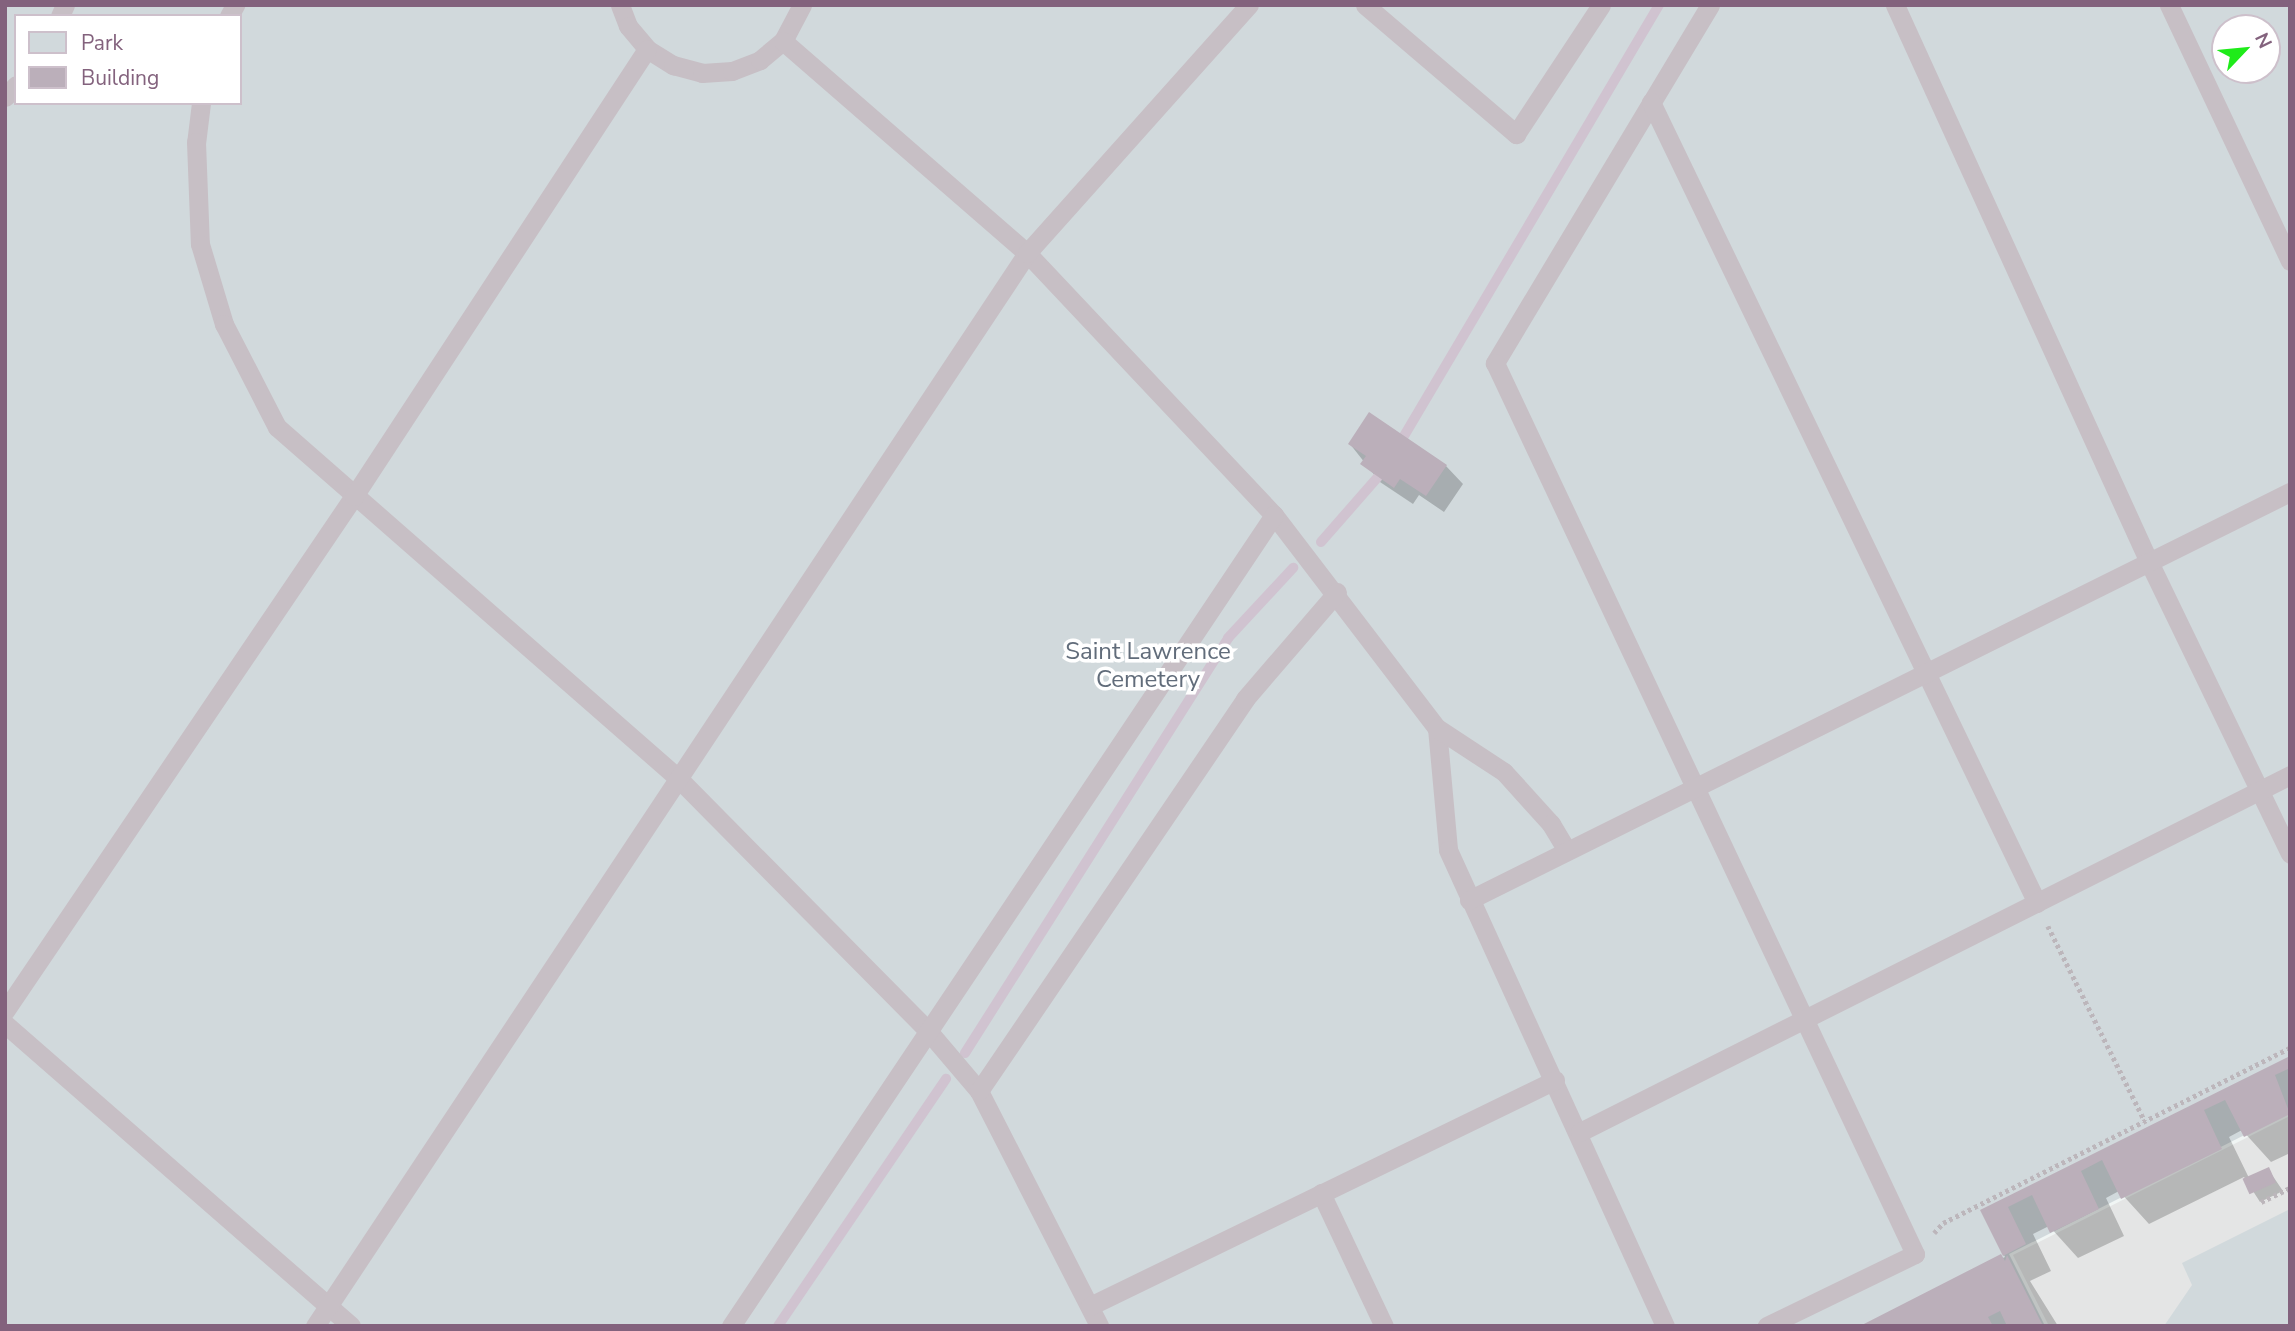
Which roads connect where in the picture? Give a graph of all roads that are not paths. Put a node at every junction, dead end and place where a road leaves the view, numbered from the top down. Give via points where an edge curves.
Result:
1 (620, 5) edge
2 (802, 5) edge
3 (1249, 5) edge
4 (1365, 5) edge
5 (1601, 5) edge
6 (1710, 5) edge
7 (1895, 5) edge
8 (2169, 5) edge
9 (783, 41) junction
10 (647, 49) junction
11 (1651, 102) junction
12 (201, 105) edge
13 (1027, 253) junction
14 (2290, 261) edge
15 (2290, 492) edge
16 (354, 496) junction
17 (1274, 515) junction
18 (2149, 562) junction
19 (1336, 592) junction
20 (1925, 674) junction
21 (1437, 728) junction
22 (2290, 775) edge
23 (678, 778) junction
24 (1696, 787) junction
25 (2259, 791) junction
26 (1567, 851) junction
27 (2290, 854) edge
28 (1469, 900) junction
29 (2036, 903) junction
30 (5, 1011) edge
31 (1803, 1020) junction
32 (5, 1024) edge
33 (929, 1032) junction
34 (1555, 1080) junction
35 (979, 1091) junction
36 (1580, 1132) junction
37 (1321, 1193) junction
38 (329, 1304) junction
39 (1090, 1306) junction
40 (315, 1326) edge
41 (351, 1326) edge
42 (731, 1326) edge
43 (1099, 1326) edge
44 (1384, 1326) edge
45 (1665, 1326) edge
46 (1767, 1326) edge

1 - 10 lane via 628,26
2 - 9 lane
3 - 13 lane
4 - 5 lane via 1516,134
6 - 11 lane
7 - 18 lane
8 - 14 lane
9 - 10 lane via 760,60 732,71 702,73 673,65
9 - 13 lane
10 - 16 lane
11 - 20 lane
11 - 24 lane via 1495,363
12 - 16 lane via 196,142 200,244 224,324 277,427
13 - 17 lane
13 - 23 lane
15 - 18 lane
16 - 23 lane
16 - 30 lane
17 - 19 lane
17 - 33 lane
18 - 20 lane
18 - 25 lane
19 - 21 lane
19 - 35 lane via 1245,699
20 - 24 lane
20 - 29 lane
21 - 26 lane via 1504,772 1550,824
21 - 28 lane via 1448,850
22 - 25 lane
23 - 33 lane
23 - 38 lane
24 - 26 lane
24 - 31 lane
25 - 27 lane
25 - 29 lane
26 - 28 lane
28 - 34 lane
29 - 31 lane
31 - 36 lane
31 - 46 lane via 1915,1254
32 - 38 lane
33 - 35 lane
33 - 42 lane
34 - 36 lane
34 - 37 lane
35 - 39 lane
36 - 45 lane
37 - 39 lane
37 - 44 lane
38 - 40 lane
38 - 41 lane
39 - 43 lane

